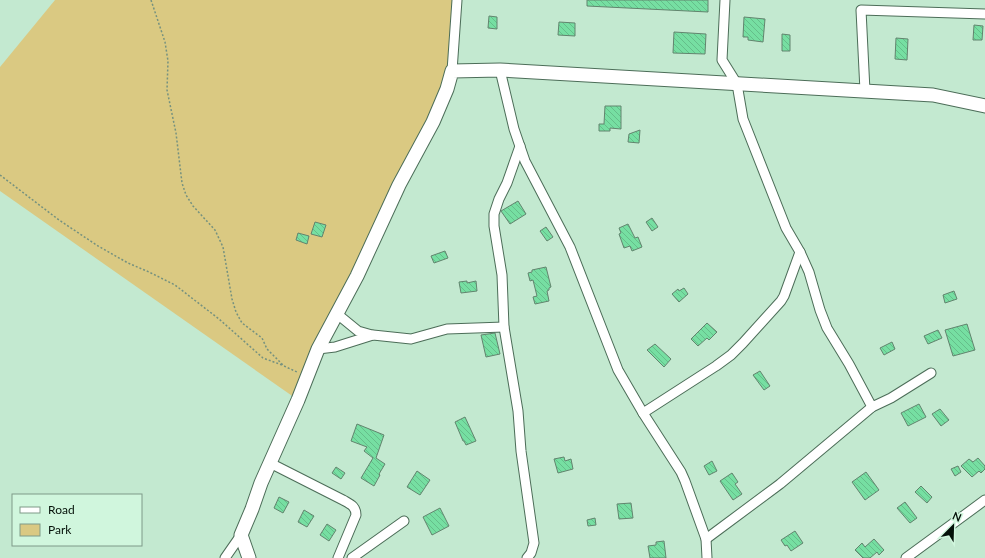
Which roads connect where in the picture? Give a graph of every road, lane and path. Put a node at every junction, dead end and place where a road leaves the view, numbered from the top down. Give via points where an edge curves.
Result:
1 (151, 0) edge
2 (457, 0) edge
3 (725, 0) edge
4 (862, 0) edge
5 (862, 10) junction
6 (985, 14) edge
7 (500, 70) junction
8 (452, 71) junction
9 (737, 84) junction
10 (865, 91) junction
11 (985, 106) edge
12 (520, 146) junction
13 (0, 175) edge
14 (800, 252) junction
15 (336, 313) junction
16 (504, 327) junction
17 (373, 335) junction
18 (318, 349) junction
19 (284, 366) junction
20 (931, 373) dead end
21 (306, 377) junction
22 (872, 408) junction
23 (643, 413) junction
24 (270, 463) junction
25 (985, 500) edge
26 (404, 521) dead end
27 (241, 535) junction
28 (706, 539) junction
29 (225, 558) edge
30 (249, 558) edge
31 (338, 558) edge
32 (352, 558) edge
33 (527, 558) edge
34 (707, 558) edge
35 (906, 558) edge

1 - 19 path via 165,42 168,61 167,90 186,195 215,230 223,247 236,312 242,323 262,338 267,349
2 - 8 street
3 - 9 street via 721,57
4 - 5 street
5 - 6 street
5 - 10 street
7 - 8 street
7 - 9 street
7 - 12 street
8 - 15 street via 448,89 433,122
9 - 10 street
9 - 14 street via 743,119 786,228
10 - 11 street via 933,95
12 - 16 street via 494,214 502,275
12 - 23 street via 528,167 570,246 618,370
13 - 19 path via 98,246 175,285 263,358
14 - 22 street via 827,328
14 - 23 street via 784,296 743,343 716,366
15 - 17 street via 358,331
15 - 18 street
16 - 17 street via 447,329 410,339
16 - 33 street via 518,411 534,543
17 - 18 street via 335,347
18 - 21 street
19 - 21 path
20 - 22 street
21 - 24 street
22 - 28 street via 780,484
23 - 28 street via 681,472
24 - 27 street
24 - 31 street via 343,500 356,510
25 - 35 street
26 - 32 street
27 - 29 street
27 - 30 street
28 - 34 street

